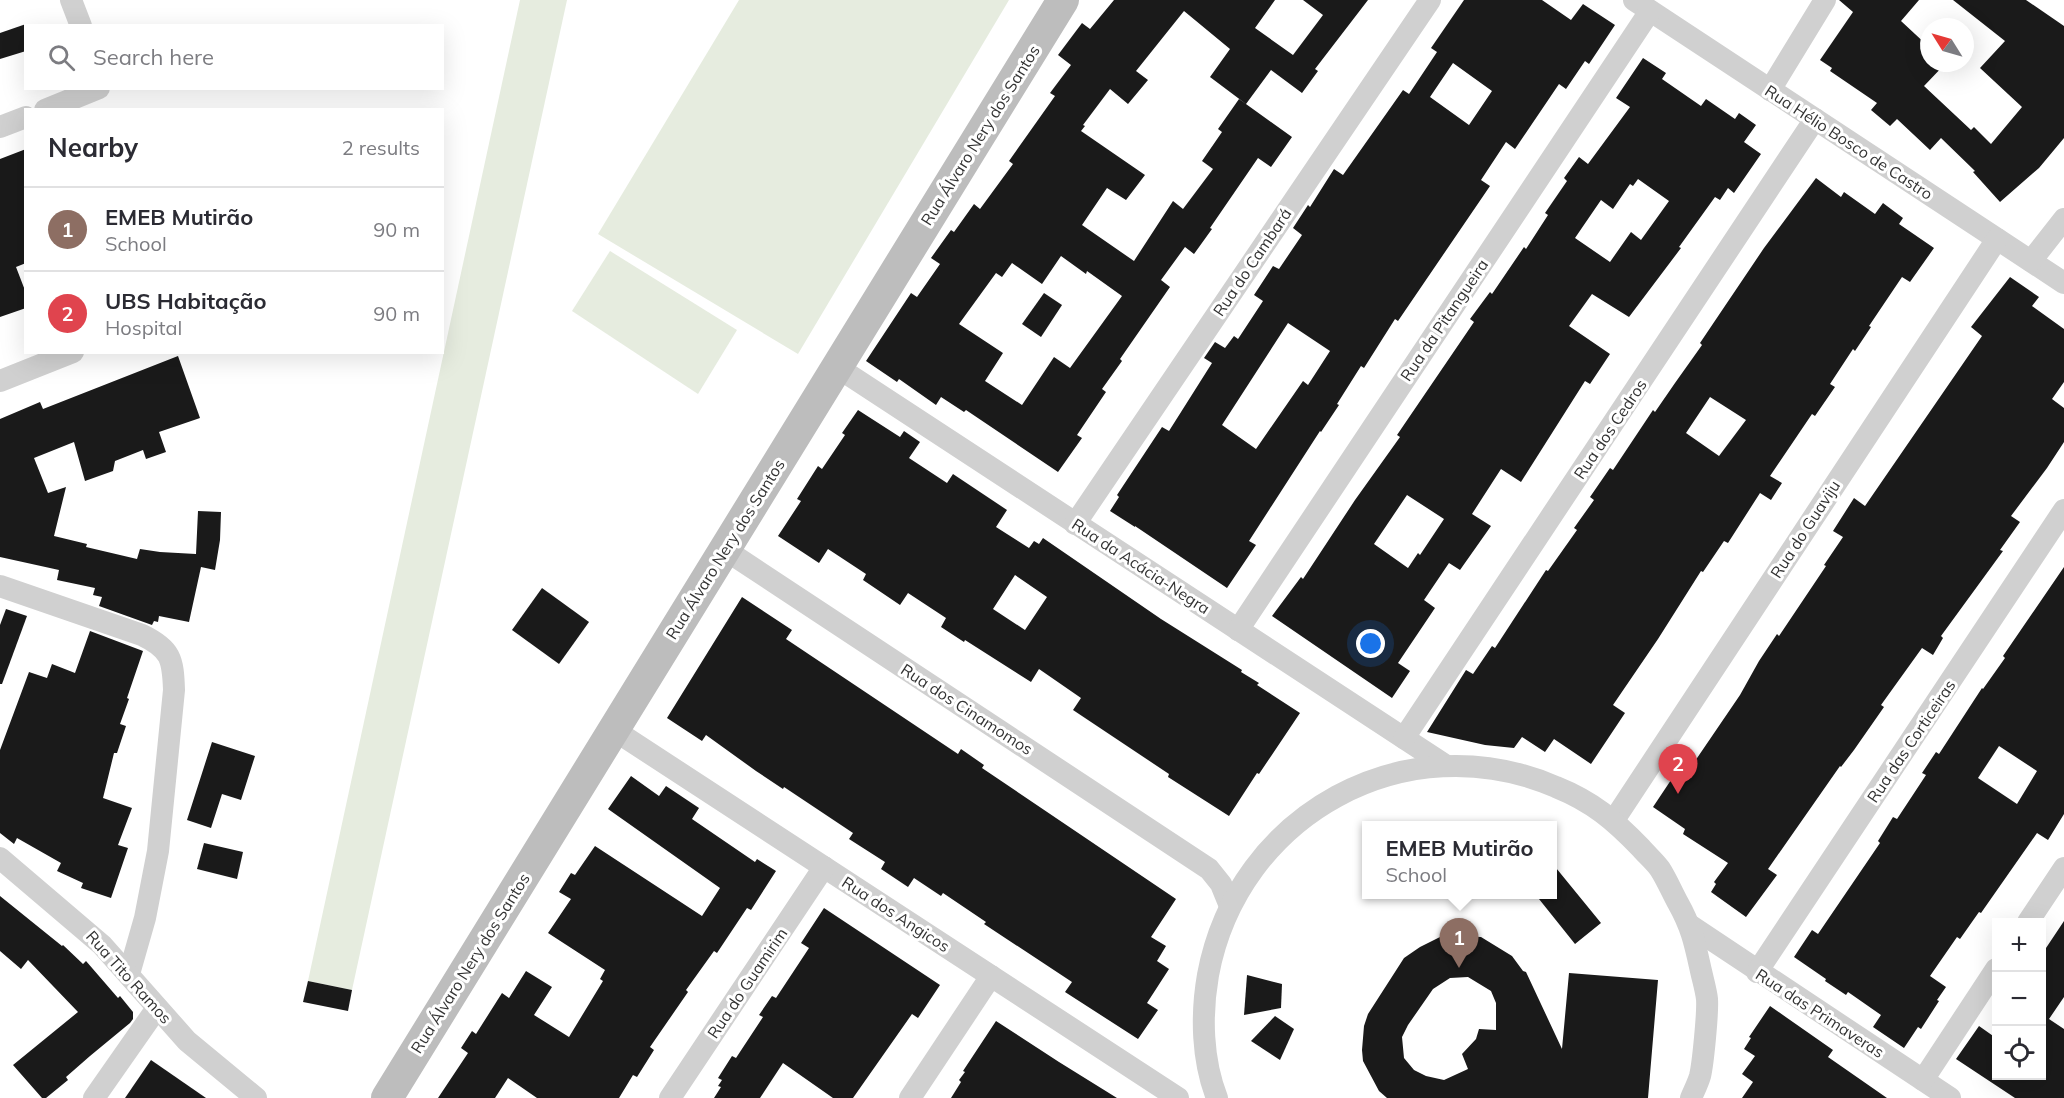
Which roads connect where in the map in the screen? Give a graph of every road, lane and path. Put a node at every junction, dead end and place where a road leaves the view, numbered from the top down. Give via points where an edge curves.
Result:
1 (71, 0) edge
2 (1063, 0) edge
3 (1430, 0) edge
4 (1825, 0) edge
5 (1642, 6) edge
6 (80, 24) edge
7 (94, 90) edge
8 (1770, 90) junction
9 (50, 108) edge
10 (24, 118) edge
11 (1815, 119) junction
12 (0, 127) edge
13 (2064, 219) edge
14 (1997, 238) junction
15 (2031, 261) junction
16 (2064, 283) edge
17 (68, 354) edge
18 (837, 367) junction
19 (0, 381) edge
20 (2064, 510) edge
21 (1075, 524) junction
22 (724, 549) junction
23 (0, 586) edge
24 (1238, 630) junction
25 (614, 730) junction
26 (1404, 738) junction
27 (1445, 765) junction
28 (1614, 820) junction
29 (0, 858) edge
30 (824, 867) junction
31 (2064, 868) edge
32 (1209, 869) junction
33 (1252, 870) junction
34 (1230, 906) junction
35 (2031, 918) edge
36 (1691, 926) junction
37 (1757, 972) junction
38 (1994, 972) edge
39 (129, 974) junction
40 (991, 976) junction
41 (157, 1008) junction
42 (1923, 1080) junction
43 (1149, 1090) edge
44 (94, 1098) edge
45 (256, 1098) edge
46 (387, 1098) edge
47 (670, 1098) edge
48 (910, 1098) edge
49 (1178, 1098) edge
50 (1217, 1098) edge
51 (1691, 1098) edge
52 (1950, 1098) edge

1 - 6 street
2 - 18 main road, Rua Álvaro Nery dos Santos
3 - 21 street, Rua do Cambará
4 - 8 street
5 - 8 street, Rua Hélio Bosco de Castro
5 - 24 street, Rua da Pitangueira
7 - 9 street
8 - 11 street, Rua Hélio Bosco de Castro
10 - 12 street
11 - 14 street, Rua Hélio Bosco de Castro
11 - 26 street, Rua dos Cedros
13 - 15 street
14 - 15 street, Rua Hélio Bosco de Castro
14 - 28 street, Rua do Guaviju
15 - 16 street, Rua Hélio Bosco de Castro
17 - 19 street
18 - 21 street, Rua da Acácia-Negra
18 - 22 main road, Rua Álvaro Nery dos Santos
20 - 37 street, Rua das Corticeiras
21 - 24 street, Rua da Acácia-Negra
22 - 25 main road, Rua Álvaro Nery dos Santos
22 - 32 street, Rua dos Cinamomos
23 - 39 street via 142,635 159,644 170,657 174,690 158,851
24 - 26 street, Rua da Acácia-Negra
25 - 30 street, Rua dos Angicos
25 - 46 main road, Rua Álvaro Nery dos Santos
26 - 27 street, Rua da Acácia-Negra
27 - 28 street via 1490,767 1534,777 1576,795
27 - 33 street via 1400,771 1357,785 1317,807 1281,836
28 - 36 street via 1659,868
29 - 39 street, Rua Tito Ramos via 86,930
30 - 40 street, Rua dos Angicos
30 - 47 street, Rua do Guamirim
31 - 35 street
32 - 33 street, Rua dos Cinamomos
32 - 34 street, Rua dos Cinamomos via 1221,884
33 - 34 street
34 - 50 street via 1213,950 1205,996 1205,1042
36 - 37 street, Rua das Primaveras
36 - 51 street via 1707,999 1701,1074
37 - 42 street, Rua das Primaveras
38 - 42 street
39 - 41 street, Rua Tito Ramos
40 - 43 street, Rua dos Angicos
40 - 48 street
41 - 44 street
41 - 45 street, Rua Tito Ramos via 187,1041
42 - 52 street, Rua das Primaveras
43 - 49 street, Rua dos Angicos

